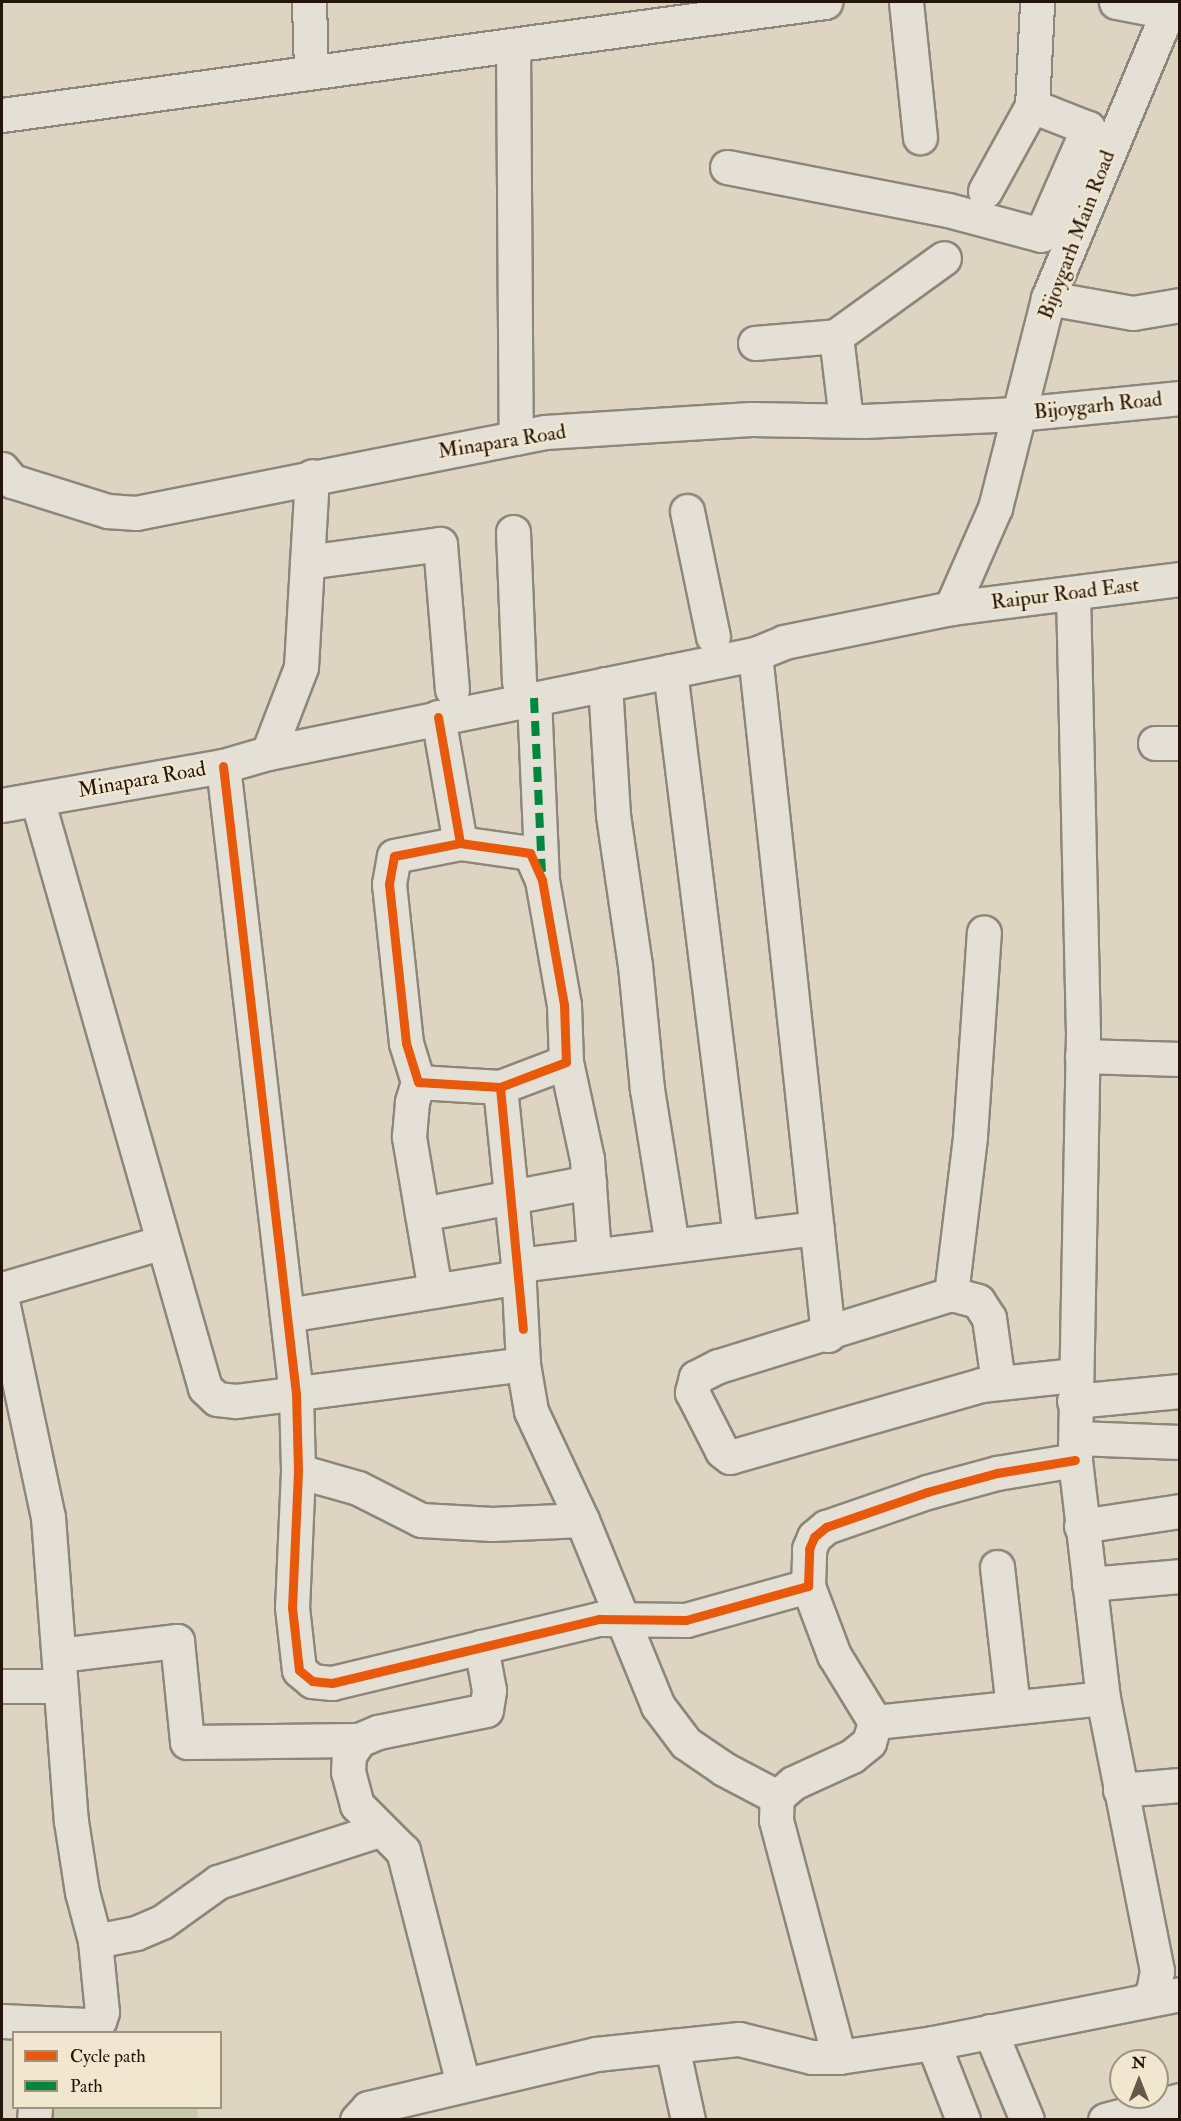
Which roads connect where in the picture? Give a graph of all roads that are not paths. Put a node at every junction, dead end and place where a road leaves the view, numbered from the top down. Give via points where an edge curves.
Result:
1 (309, 2) edge
2 (825, 2) edge
3 (906, 2) edge
4 (1037, 2) edge
5 (1116, 2) edge
6 (1170, 11) edge
7 (513, 45) junction
8 (311, 71) junction
9 (1032, 106) junction
10 (2, 115) edge
11 (920, 137) dead end
12 (727, 167) dead end
13 (985, 191) dead end
14 (944, 258) dead end
15 (1048, 298) junction
16 (1179, 305) edge
17 (836, 336) junction
18 (755, 344) dead end
19 (1179, 398) edge
20 (1017, 414) junction
21 (846, 420) junction
22 (516, 438) junction
23 (2, 469) edge
24 (312, 476) junction
25 (687, 511) dead end
26 (513, 532) dead end
27 (307, 562) junction
28 (1179, 579) edge
29 (1073, 593) junction
30 (951, 608) junction
31 (713, 636) dead end
32 (755, 654) junction
33 (670, 671) junction
34 (605, 684) junction
35 (527, 690) junction
36 (445, 704) junction
37 (268, 753) junction
38 (223, 766) junction
39 (37, 799) junction
40 (2, 805) edge
41 (460, 843) junction
42 (542, 880) junction
43 (984, 932) dead end
44 (1082, 1056) junction
45 (1179, 1059) edge
46 (566, 1062) junction
47 (418, 1082) junction
48 (500, 1087) junction
49 (589, 1182) junction
50 (511, 1195) junction
51 (422, 1214) junction
52 (817, 1228) junction
53 (740, 1237) junction
54 (164, 1242) junction
55 (672, 1245) junction
56 (594, 1255) junction
57 (518, 1271) junction
58 (2, 1289) edge
59 (435, 1291) junction
60 (951, 1294) junction
61 (2, 1300) edge
62 (287, 1315) junction
63 (828, 1335) junction
64 (6, 1337) edge
65 (522, 1364) junction
66 (998, 1382) junction
67 (1074, 1388) junction
68 (1179, 1390) edge
69 (296, 1394) junction
70 (1179, 1442) edge
71 (1076, 1449) junction
72 (298, 1472) junction
73 (1179, 1511) edge
74 (582, 1520) junction
75 (1081, 1526) junction
76 (997, 1567) dead end
77 (1179, 1576) edge
78 (1089, 1584) junction
79 (808, 1587) junction
80 (621, 1617) junction
81 (481, 1647) junction
82 (59, 1670) junction
83 (2, 1686) edge
84 (1103, 1698) junction
85 (1013, 1707) junction
86 (875, 1722) junction
87 (359, 1740) junction
88 (1179, 1785) edge
89 (1120, 1790) junction
90 (777, 1797) junction
91 (379, 1830) junction
92 (95, 1941) junction
93 (1179, 1994) edge
94 (1144, 2001) junction
95 (2, 2021) edge
96 (37, 2027) edge
97 (990, 2031) junction
98 (933, 2043) junction
99 (672, 2046) junction
100 (839, 2057) junction
101 (464, 2084) junction
102 (1179, 2100) edge
103 (357, 2120) edge
104 (688, 2120) edge
105 (963, 2120) edge
106 (1027, 2120) edge
107 (1105, 2120) edge

1 - 8 street
2 - 7 street
3 - 11 street
4 - 9 street
5 - 6 street
6 - 15 street, Bijoygarh Main Road
7 - 8 street
7 - 22 street
8 - 10 street
9 - 12 street via 1088,128 1041,235 948,210
9 - 13 street
14 - 17 street
15 - 16 street via 1133,313
15 - 20 street, Bijoygarh Main Road
17 - 18 street
17 - 21 street
19 - 20 street, Bijoygarh Road
20 - 21 street, Minapara Road
20 - 30 street, Bijoygarh Main Road via 995,507
21 - 22 street, Minapara Road via 751,419
22 - 24 street, Minapara Road
23 - 24 street, Minapara Road via 12,481 108,511 135,513
24 - 27 street
25 - 31 street
26 - 35 street
27 - 36 street via 440,544
27 - 37 street via 301,667
28 - 29 street, Raipur Road East
29 - 30 street, Raipur Road East
29 - 44 street via 1080,754
30 - 32 street, Minapara Road via 784,642
32 - 33 street, Minapara Road
32 - 52 street
33 - 34 street, Minapara Road
33 - 53 street
34 - 35 street, Minapara Road
34 - 55 street via 613,815 635,965 646,1089
35 - 36 street, Minapara Road
35 - 42 street
36 - 37 street, Minapara Road
36 - 41 street
37 - 38 street, Minapara Road
38 - 39 street, Minapara Road
38 - 62 street
39 - 40 street, Minapara Road
39 - 54 street
41 - 42 street via 530,853
41 - 47 street via 394,855 389,884 406,1043
42 - 46 street via 564,1005
43 - 60 street via 970,1136
44 - 45 street
44 - 67 street
46 - 48 street
46 - 49 street via 580,1118
47 - 48 street
47 - 51 street via 409,1137
48 - 50 street
49 - 50 street
49 - 56 street
50 - 51 street
50 - 57 street
51 - 59 street
52 - 53 street
52 - 63 street
53 - 55 street
54 - 58 street
54 - 69 street via 205,1388 217,1399 236,1401
55 - 56 street
56 - 57 street
57 - 59 street
57 - 65 street
59 - 62 street
60 - 63 street via 926,1299
60 - 66 street via 978,1301 989,1318
61 - 64 street
62 - 69 street
63 - 66 street via 718,1366 696,1377 692,1392 726,1455 735,1456 913,1402
64 - 82 street via 48,1517
65 - 69 street
65 - 74 street via 531,1411
66 - 67 street
67 - 68 street
67 - 71 street
69 - 72 street
70 - 71 street
71 - 75 street
71 - 79 street via 937,1489 826,1527 814,1537 809,1549
72 - 74 street via 358,1488 403,1513 431,1522
72 - 81 street via 292,1607 299,1670 312,1681 332,1683
73 - 75 street
74 - 80 street
75 - 78 street
76 - 85 street
77 - 78 street
78 - 84 street
79 - 80 street via 686,1620
79 - 86 street via 834,1655
80 - 81 street via 599,1618
80 - 90 street via 658,1706 686,1743 724,1770
81 - 87 street via 489,1690 486,1710 378,1732
82 - 83 street
82 - 87 street via 177,1641 187,1742
82 - 92 street via 71,1821 82,1892
84 - 85 street
84 - 89 street
85 - 86 street
86 - 90 street via 869,1742 852,1756 793,1783
87 - 91 street via 349,1755 348,1772 357,1805
88 - 89 street
89 - 94 street via 1157,1971 1153,1992
90 - 100 street via 776,1820
91 - 92 street via 218,1882 162,1922 135,1933
91 - 101 street via 395,1839 404,1851
92 - 96 street via 99,2021
93 - 94 street
94 - 97 street
95 - 96 street
97 - 98 street
97 - 106 street
98 - 100 street
98 - 105 street
99 - 100 street via 739,2039 812,2057
99 - 101 street via 596,2054
99 - 104 street
101 - 103 street via 368,2108
102 - 107 street

